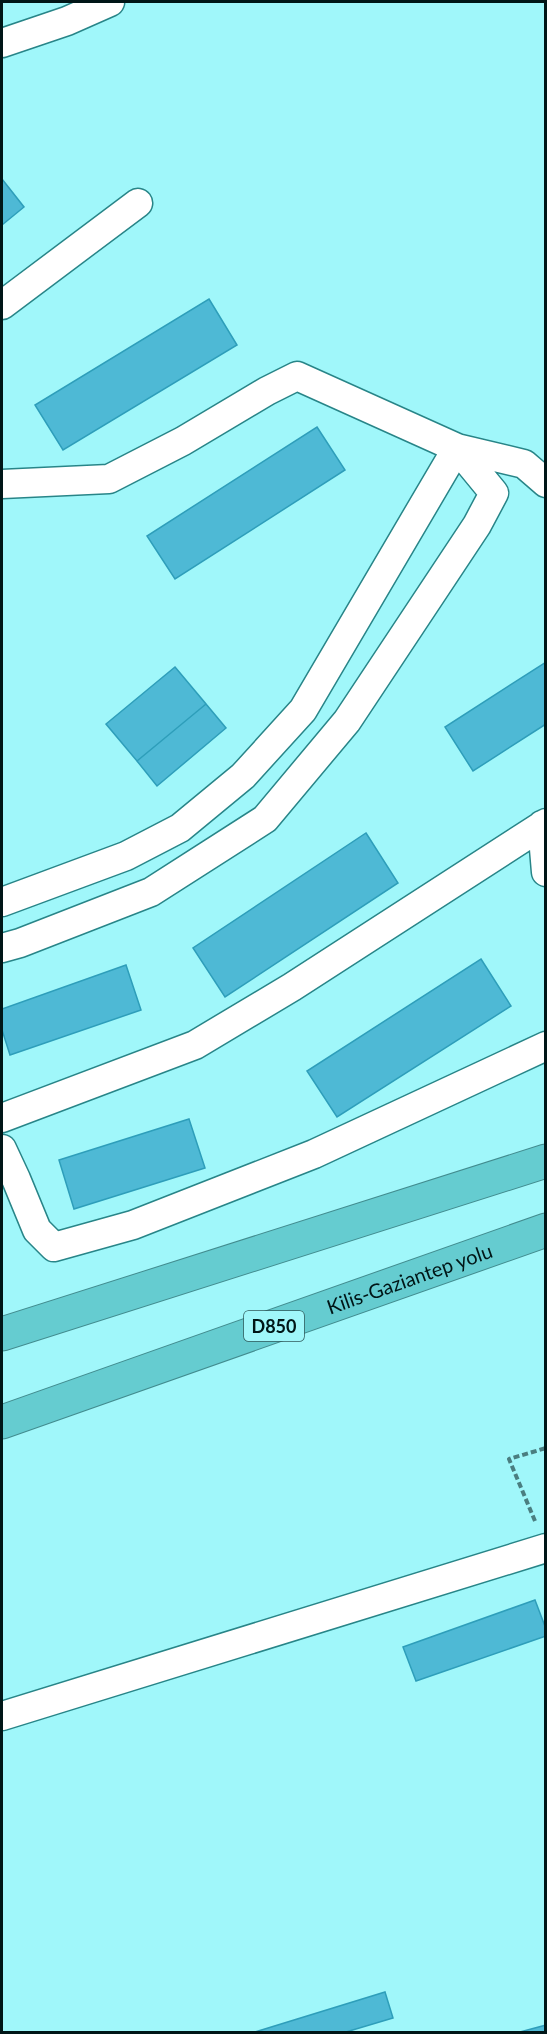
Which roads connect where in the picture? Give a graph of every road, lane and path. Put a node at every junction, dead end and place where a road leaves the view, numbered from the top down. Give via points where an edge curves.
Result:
1 (110, 2) edge
2 (2, 43) edge
3 (138, 202) dead end
4 (2, 306) edge
5 (457, 448) junction
6 (546, 483) edge
7 (2, 484) edge
8 (544, 824) edge
9 (546, 872) edge
10 (2, 903) edge
11 (2, 948) edge
12 (546, 1046) edge
13 (2, 1118) edge
14 (2, 1149) edge
15 (546, 1161) edge
16 (546, 1230) edge
17 (2, 1334) edge
18 (2, 1422) edge
19 (546, 1448) edge
20 (541, 1537) edge
21 (2, 1716) edge

1 - 2 street
3 - 4 street
5 - 6 street via 524,464
5 - 7 street via 297,376 110,479
5 - 10 street via 303,710 243,776 180,828 126,856
5 - 11 street via 494,493 477,525 347,721 265,819 151,892
8 - 9 street
8 - 13 street via 195,1045
12 - 14 street via 314,1154 133,1225 54,1246 38,1230
15 - 17 highway
16 - 18 highway, Kilis-Gaziantep yolu / D850
19 - 20 path via 509,1459
20 - 21 street

